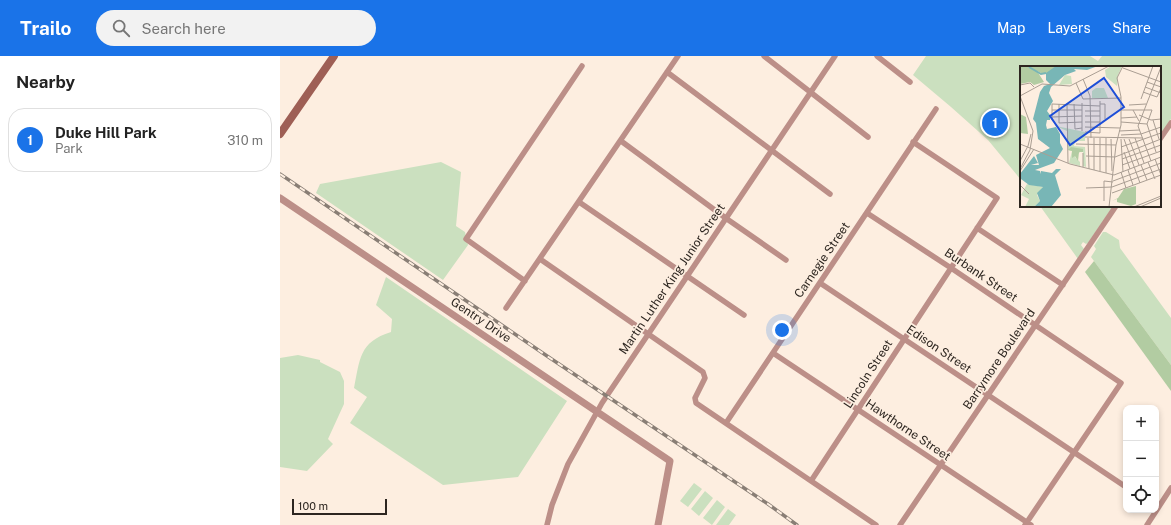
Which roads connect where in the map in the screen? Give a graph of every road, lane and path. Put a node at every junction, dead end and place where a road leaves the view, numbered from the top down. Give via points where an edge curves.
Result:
1 (334, 56) edge
2 (678, 56) edge
3 (764, 56) edge
4 (836, 56) edge
5 (877, 56) edge
6 (582, 66) dead end
7 (667, 72) junction
8 (910, 82) dead end
9 (811, 92) junction
10 (936, 109) dead end
11 (1171, 123) edge
12 (280, 134) edge
13 (868, 137) dead end
14 (1161, 138) edge
15 (620, 141) junction
16 (913, 142) junction
17 (772, 151) junction
18 (830, 194) dead end
19 (280, 198) edge
20 (579, 202) junction
21 (1115, 207) edge
22 (867, 213) junction
23 (727, 219) junction
24 (977, 228) junction
25 (540, 258) junction
26 (786, 260) dead end
27 (951, 268) junction
28 (688, 276) junction
29 (525, 281) junction
30 (820, 283) junction
31 (1063, 285) junction
32 (506, 308) dead end
33 (744, 315) dead end
34 (1035, 326) junction
35 (649, 334) junction
36 (904, 339) junction
37 (773, 353) junction
38 (988, 395) junction
39 (858, 410) junction
40 (597, 411) junction
41 (726, 423) junction
42 (1074, 452) junction
43 (941, 465) junction
44 (811, 481) junction
45 (1123, 485) edge
46 (1171, 488) edge
47 (1159, 505) edge
48 (1154, 513) edge
49 (1028, 524) edge
50 (547, 525) edge
51 (658, 525) edge
52 (876, 525) edge
53 (900, 525) edge
54 (1146, 525) edge

1 - 12 main road
2 - 7 street
3 - 9 street
4 - 9 street, Martin Luther King Junior Street
5 - 8 street
6 - 29 street via 466,239
7 - 15 street
7 - 17 street
9 - 13 street
9 - 17 street, Martin Luther King Junior Street
10 - 16 street, Carnegie Street
11 - 14 street
15 - 20 street
15 - 23 street
16 - 22 street, Carnegie Street
16 - 24 street, Lincoln Street via 997,198
17 - 18 street
17 - 23 street, Martin Luther King Junior Street
19 - 40 street, Gentry Drive
20 - 25 street
20 - 28 street
21 - 31 street, Barrymore Boulevard
22 - 27 street, Burbank Street
22 - 30 street, Carnegie Street
23 - 26 street
23 - 28 street, Martin Luther King Junior Street
24 - 27 street, Lincoln Street
24 - 31 street
25 - 29 street
25 - 35 street
27 - 34 street, Burbank Street
27 - 36 street, Lincoln Street
28 - 33 street
28 - 35 street, Martin Luther King Junior Street
29 - 32 street
30 - 36 street, Edison Street
30 - 37 street, Carnegie Street
31 - 34 street, Barrymore Boulevard
34 - 38 street, Barrymore Boulevard
34 - 42 street, Burbank Street via 1121,383
35 - 40 street, Martin Luther King Junior Street
35 - 41 street via 703,372 705,376 695,401
36 - 38 street, Edison Street
36 - 39 street, Lincoln Street
37 - 39 street, Hawthorne Street
37 - 41 street, Carnegie Street
38 - 42 street, Edison Street
38 - 43 street, Barrymore Boulevard
39 - 43 street, Hawthorne Street
39 - 44 street, Lincoln Street
40 - 50 street, Martin Luther King Junior Street via 568,464
40 - 51 street, Gentry Drive via 670,461
41 - 44 street
42 - 45 street, Edison Street
42 - 49 street
43 - 49 street, Hawthorne Street
43 - 53 street, Barrymore Boulevard
44 - 52 street
46 - 47 street
48 - 54 street

